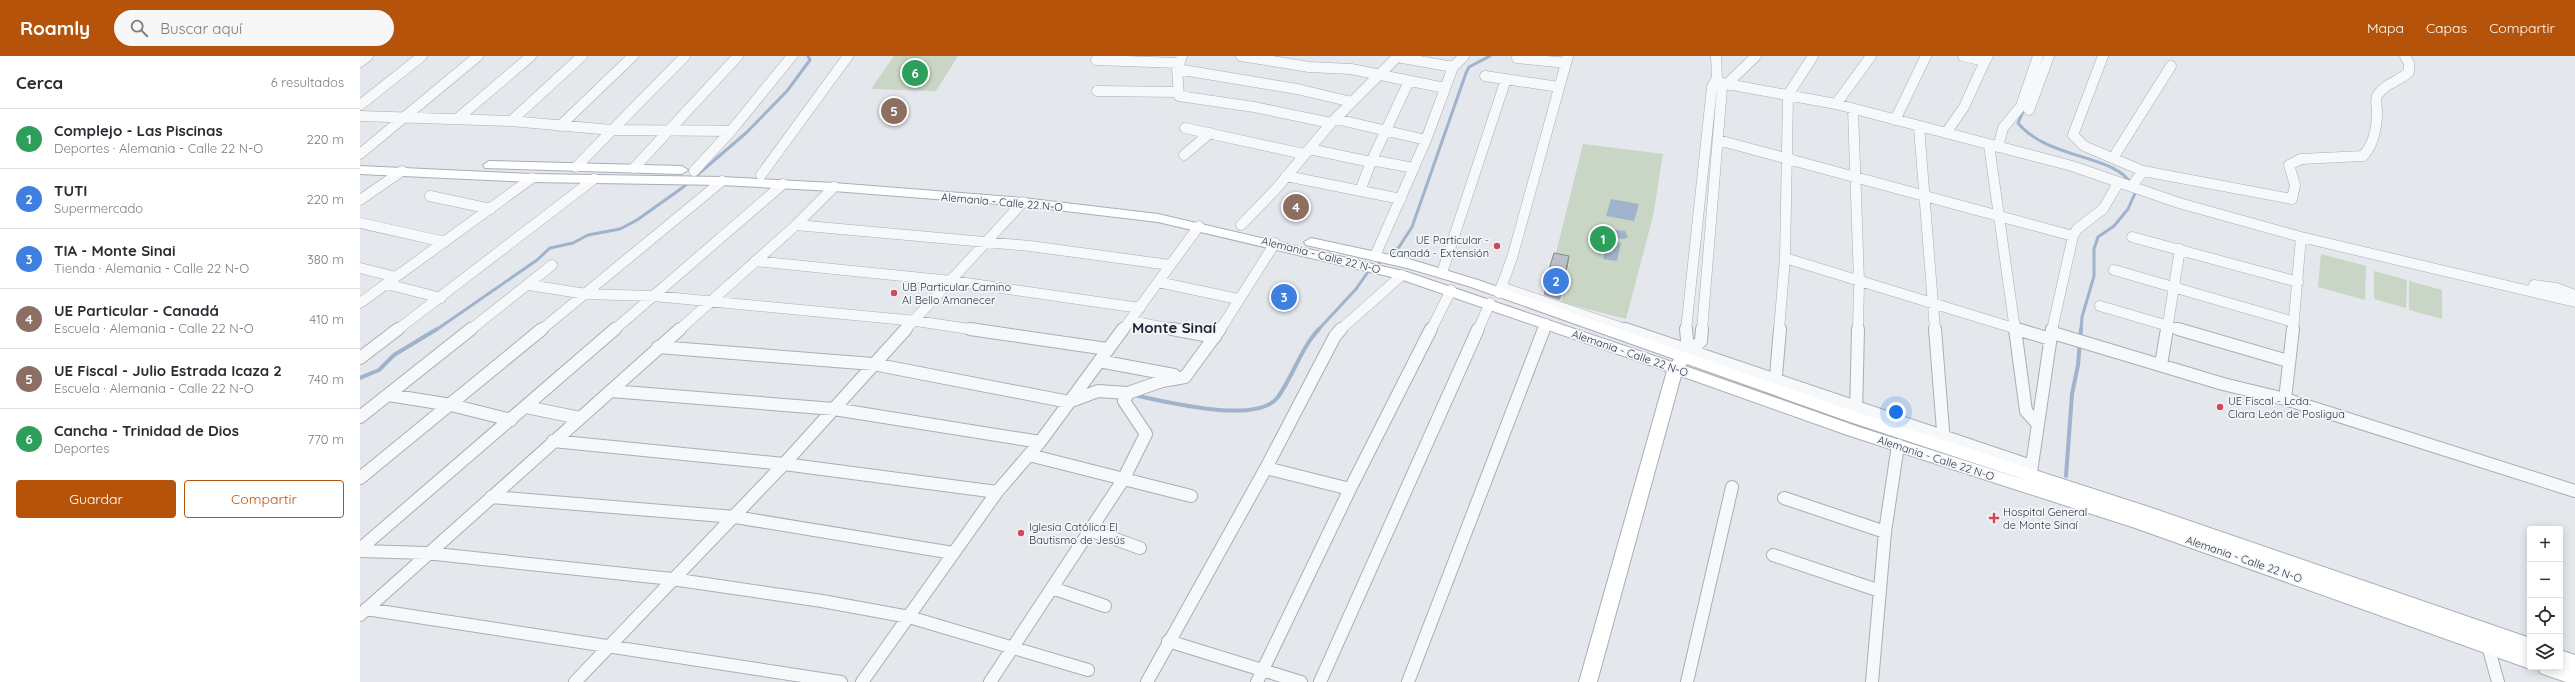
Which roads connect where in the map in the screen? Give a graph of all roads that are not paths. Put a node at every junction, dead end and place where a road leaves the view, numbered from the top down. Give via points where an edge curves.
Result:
1 (368, 56) edge
2 (422, 56) edge
3 (478, 56) edge
4 (531, 56) edge
5 (582, 56) edge
6 (633, 56) edge
7 (684, 56) edge
8 (738, 56) edge
9 (792, 56) edge
10 (848, 56) edge
11 (1241, 56) edge
12 (1397, 56) edge
13 (1464, 56) edge
14 (1716, 56) edge
15 (1756, 56) edge
16 (1812, 56) edge
17 (1871, 56) edge
18 (1926, 56) edge
19 (1964, 56) edge
20 (2038, 56) edge
21 (2049, 56) edge
22 (2103, 56) edge
23 (2405, 56) edge
24 (1517, 58) dead end
25 (1987, 58) edge
26 (1096, 60) dead end
27 (1567, 60) edge
28 (360, 62) edge
29 (1180, 63) edge
30 (2171, 66) dead end
31 (1452, 67) junction
32 (1380, 74) junction
33 (1485, 76) dead end
34 (1506, 79) junction
35 (1409, 81) junction
36 (1716, 82) junction
37 (1730, 85) junction
38 (1559, 87) junction
39 (1445, 88) junction
40 (1097, 91) dead end
41 (1178, 92) junction
42 (1788, 95) junction
43 (1352, 102) junction
44 (1836, 104) junction
45 (360, 105) edge
46 (1853, 109) junction
47 (2029, 110) dead end
48 (360, 116) edge
49 (404, 118) junction
50 (457, 119) junction
51 (1895, 120) junction
52 (511, 121) junction
53 (1333, 121) junction
54 (560, 126) junction
55 (1919, 127) junction
56 (1185, 128) dead end
57 (612, 130) junction
58 (669, 130) junction
59 (732, 131) junction
60 (1384, 131) junction
61 (1210, 133) junction
62 (1946, 133) junction
63 (1426, 140) junction
64 (1718, 140) junction
65 (1994, 146) junction
66 (1306, 152) junction
67 (360, 154) edge
68 (1184, 155) dead end
69 (1786, 158) junction
70 (2113, 158) junction
71 (360, 161) edge
72 (1371, 161) junction
73 (576, 167) junction
74 (634, 168) junction
75 (1414, 168) junction
76 (360, 170) edge
77 (402, 171) junction
78 (2144, 171) junction
79 (697, 175) junction
80 (761, 175) junction
81 (1286, 176) junction
82 (1856, 177) junction
83 (532, 178) junction
84 (594, 179) junction
85 (722, 181) junction
86 (2119, 182) junction
87 (783, 184) junction
88 (2132, 186) junction
89 (834, 187) junction
90 (1360, 191) junction
91 (1925, 195) junction
92 (430, 196) dead end
93 (1401, 199) junction
94 (360, 200) edge
95 (1023, 202) junction
96 (491, 209) junction
97 (1997, 214) junction
98 (360, 223) edge
99 (796, 225) junction
100 (1241, 225) junction
101 (1199, 226) junction
102 (2073, 236) junction
103 (2132, 237) dead end
104 (2301, 237) junction
105 (990, 241) junction
106 (445, 242) junction
107 (1275, 243) junction
108 (2180, 249) junction
109 (1377, 257) junction
110 (1785, 258) junction
111 (754, 261) junction
112 (1170, 264) junction
113 (552, 265) dead end
114 (360, 268) edge
115 (1402, 270) junction
116 (2114, 270) dead end
117 (1442, 273) junction
118 (396, 277) junction
119 (952, 281) junction
120 (1860, 281) junction
121 (1158, 282) junction
122 (2298, 282) junction
123 (387, 284) junction
124 (529, 285) junction
125 (2175, 286) junction
126 (1451, 290) junction
127 (2531, 291) junction
128 (586, 294) junction
129 (1497, 295) junction
130 (2575, 295) edge
131 (654, 296) junction
132 (441, 298) junction
133 (1238, 299) junction
134 (708, 302) junction
135 (2575, 302) edge
136 (360, 303) edge
137 (1934, 304) junction
138 (2100, 306) dead end
139 (1140, 308) junction
140 (916, 321) junction
141 (1130, 321) junction
142 (2294, 322) junction
143 (1546, 324) junction
144 (2012, 326) junction
145 (2168, 326) junction
146 (2051, 336) junction
147 (1215, 337) junction
148 (658, 347) junction
149 (1107, 349) junction
150 (360, 358) edge
151 (1682, 359) junction
152 (1099, 361) junction
153 (2288, 361) junction
154 (873, 364) junction
155 (2161, 365) junction
156 (1185, 377) junction
157 (1775, 385) junction
158 (611, 391) junction
159 (1128, 393) junction
160 (389, 395) junction
161 (2285, 399) junction
162 (1069, 402) junction
163 (451, 405) junction
164 (526, 407) junction
165 (834, 408) junction
166 (1856, 413) junction
167 (360, 417) edge
168 (580, 418) junction
169 (511, 420) junction
170 (2036, 422) junction
171 (553, 441) junction
172 (1040, 442) junction
173 (1944, 442) junction
174 (1898, 445) junction
175 (1029, 455) junction
176 (784, 464) junction
177 (1266, 468) junction
178 (2031, 470) junction
179 (360, 478) edge
180 (1123, 480) junction
181 (1732, 487) dead end
182 (1350, 489) junction
183 (2575, 491) edge
184 (997, 492) junction
185 (1191, 496) dead end
186 (490, 497) junction
187 (1784, 498) dead end
188 (735, 517) junction
189 (1090, 530) junction
190 (1885, 532) junction
191 (1140, 548) dead end
192 (360, 550) edge
193 (954, 553) junction
194 (426, 554) junction
195 (1773, 555) dead end
196 (672, 579) junction
197 (1052, 588) junction
198 (1880, 591) junction
199 (1105, 606) dead end
200 (363, 612) edge
201 (909, 617) junction
202 (1168, 640) junction
203 (2527, 645) edge
204 (2488, 646) junction
205 (608, 647) junction
206 (1012, 648) junction
207 (2563, 659) edge
208 (2527, 660) edge
209 (2575, 663) edge
210 (1263, 669) junction
211 (1088, 670) dead end
212 (2555, 670) edge
213 (2575, 677) edge
214 (575, 682) edge
215 (841, 682) edge
216 (862, 682) edge
217 (990, 682) edge
218 (1147, 682) edge
219 (1257, 682) edge
220 (1301, 682) edge
221 (1320, 682) edge
222 (1408, 682) edge
223 (1588, 682) edge
224 (1687, 682) edge
225 (1872, 682) edge
226 (2498, 682) edge

1 - 28 street
2 - 45 street
3 - 49 street
4 - 50 street
5 - 52 street
6 - 54 street
7 - 57 street
8 - 58 street
9 - 59 street
10 - 80 street
11 - 32 street via 1309,67 1350,69
12 - 31 street
12 - 32 street
13 - 31 street
14 - 36 street
15 - 37 street via 1731,80
16 - 42 street
17 - 44 street
18 - 51 street
19 - 25 street
20 - 65 street via 2021,106 2003,128
21 - 47 street
22 - 70 street via 2073,135 2078,143
23 - 78 street via 2409,63 2409,72 2400,80 2386,85 2376,98 2378,111 2369,151 2363,156 2301,159 2289,165 2295,185 2292,199
24 - 27 street
25 - 62 street via 1964,106
26 - 29 street
27 - 38 street
29 - 41 street
29 - 43 street
30 - 70 street
31 - 39 street
32 - 35 street
32 - 43 street
33 - 34 street
34 - 38 street
34 - 117 street
35 - 39 street
35 - 60 street
36 - 37 street
36 - 64 street via 1722,88
36 - 151 street via 1712,87
37 - 42 street
38 - 129 street via 1512,258
39 - 63 street
40 - 41 street
41 - 53 street via 1179,96 1184,98
42 - 44 street
42 - 69 street
43 - 53 street
44 - 46 street
46 - 51 street
46 - 82 street
48 - 49 street
49 - 50 street
49 - 67 street
50 - 52 street
51 - 55 street
52 - 54 street
53 - 60 street
53 - 66 street
54 - 57 street
55 - 62 street
55 - 91 street
56 - 61 street
57 - 58 street
57 - 73 street
58 - 59 street
58 - 74 street
59 - 79 street
60 - 63 street
60 - 72 street
61 - 66 street
61 - 68 street
62 - 65 street
63 - 75 street
64 - 69 street
64 - 151 street via 1701,341
65 - 86 street via 2072,166
65 - 97 street
66 - 72 street
66 - 81 street
69 - 82 street
69 - 110 street
70 - 78 street
71 - 73 street
72 - 75 street
72 - 90 street
73 - 74 street
74 - 79 street
75 - 93 street
76 - 77 street
77 - 83 street
77 - 94 street
78 - 88 street
79 - 80 street, Alemania - Calle 22 N-O
79 - 84 street
79 - 85 street, Alemania - Calle 22 N-O
80 - 100 street, Alemania - Calle 22 N-O via 911,184 1082,199 1160,208
81 - 90 street
81 - 100 street
82 - 91 street
82 - 120 street
83 - 84 street
83 - 96 street
84 - 132 street
85 - 87 street, Alemania - Calle 22 N-O
85 - 128 street
86 - 88 street
86 - 102 street via 2103,209 2076,229
87 - 89 street, Alemania - Calle 22 N-O
87 - 131 street
88 - 104 street via 2179,203
89 - 95 street, Alemania - Calle 22 N-O
89 - 99 street
90 - 93 street
91 - 97 street
91 - 137 street
92 - 96 street
93 - 109 street
95 - 101 street, Alemania - Calle 22 N-O via 1158,218
95 - 105 street
96 - 106 street
97 - 102 street
97 - 144 street
98 - 106 street
99 - 105 street
99 - 111 street
100 - 109 street, Alemania - Calle 22 N-O
101 - 107 street, Alemania - Calle 22 N-O
101 - 112 street
102 - 146 street
103 - 108 street
104 - 122 street
104 - 127 street
105 - 112 street via 1096,252
105 - 119 street
106 - 118 street
107 - 115 street, Alemania - Calle 22 N-O via 1347,261
107 - 133 street
108 - 122 street
108 - 125 street
109 - 115 street, Alemania - Calle 22 N-O
110 - 120 street
110 - 157 street
111 - 119 street
111 - 134 street
112 - 121 street
113 - 124 street
114 - 118 street
115 - 117 street, Alemania - Calle 22 N-O
115 - 126 street, Alemania - Calle 22 N-O
115 - 177 street via 1335,336
116 - 125 street
117 - 129 street, Alemania - Calle 22 N-O
118 - 123 street
119 - 139 street
119 - 140 street
120 - 137 street
120 - 166 street
121 - 133 street
121 - 139 street
122 - 142 street
123 - 132 street
123 - 136 street
124 - 128 street
124 - 160 street
125 - 142 street
125 - 145 street
126 - 129 street, Alemania - Calle 22 N-O
126 - 182 street
127 - 130 street via 2534,285 2541,284
127 - 135 street
128 - 131 street
128 - 163 street
129 - 143 street, Alemania - Calle 22 N-O
129 - 151 street, Alemania - Calle 22 N-O
129 - 221 street via 1399,502
131 - 134 street
131 - 164 street
132 - 150 street
133 - 147 street
134 - 140 street
134 - 148 street
137 - 144 street
137 - 173 street
138 - 145 street
139 - 141 street
140 - 149 street
140 - 154 street
141 - 147 street
141 - 149 street
142 - 153 street
143 - 151 street, Alemania - Calle 22 N-O
143 - 222 street
144 - 146 street
144 - 170 street via 2026,411
145 - 153 street
145 - 155 street
146 - 155 street
146 - 170 street
147 - 156 street
148 - 154 street
148 - 158 street
149 - 152 street
151 - 157 street, Alemania - Calle 22 N-O
151 - 174 street, Alemania - Calle 22 N-O
151 - 223 street
152 - 156 street
152 - 162 street
153 - 161 street
154 - 162 street
154 - 165 street
155 - 161 street
156 - 159 street via 1162,380
157 - 166 street, Alemania - Calle 22 N-O
158 - 165 street via 676,398
158 - 168 street
159 - 162 street via 1098,391
159 - 180 street via 1124,401 1146,434
160 - 163 street
160 - 167 street
161 - 183 street
162 - 172 street
163 - 169 street
163 - 179 street
164 - 168 street
164 - 169 street
165 - 172 street
165 - 176 street
166 - 173 street, Alemania - Calle 22 N-O
168 - 171 street
169 - 192 street
170 - 178 street
171 - 176 street
171 - 186 street
172 - 175 street
173 - 178 street, Alemania - Calle 22 N-O
174 - 190 street
174 - 204 street, Alemania - Calle 22 N-O via 2146,525
175 - 180 street
175 - 184 street
176 - 184 street
176 - 188 street
177 - 182 street
177 - 202 street
178 - 203 street, Alemania - Calle 22 N-O
180 - 185 street
180 - 189 street
181 - 224 street
182 - 210 street
184 - 193 street
186 - 188 street
186 - 194 street
187 - 190 street
188 - 193 street
188 - 196 street
189 - 191 street
189 - 197 street
190 - 198 street
192 - 194 street
193 - 201 street
194 - 196 street
194 - 200 street
195 - 198 street
196 - 201 street
196 - 205 street
197 - 199 street
197 - 206 street
198 - 225 street
200 - 205 street
201 - 206 street
201 - 216 street
202 - 210 street
202 - 218 street
204 - 208 street, Alemania - Calle 22 N-O
204 - 226 street
205 - 214 street
205 - 215 street
206 - 211 street
206 - 217 street
207 - 209 street
210 - 219 street
210 - 220 street
212 - 213 street

